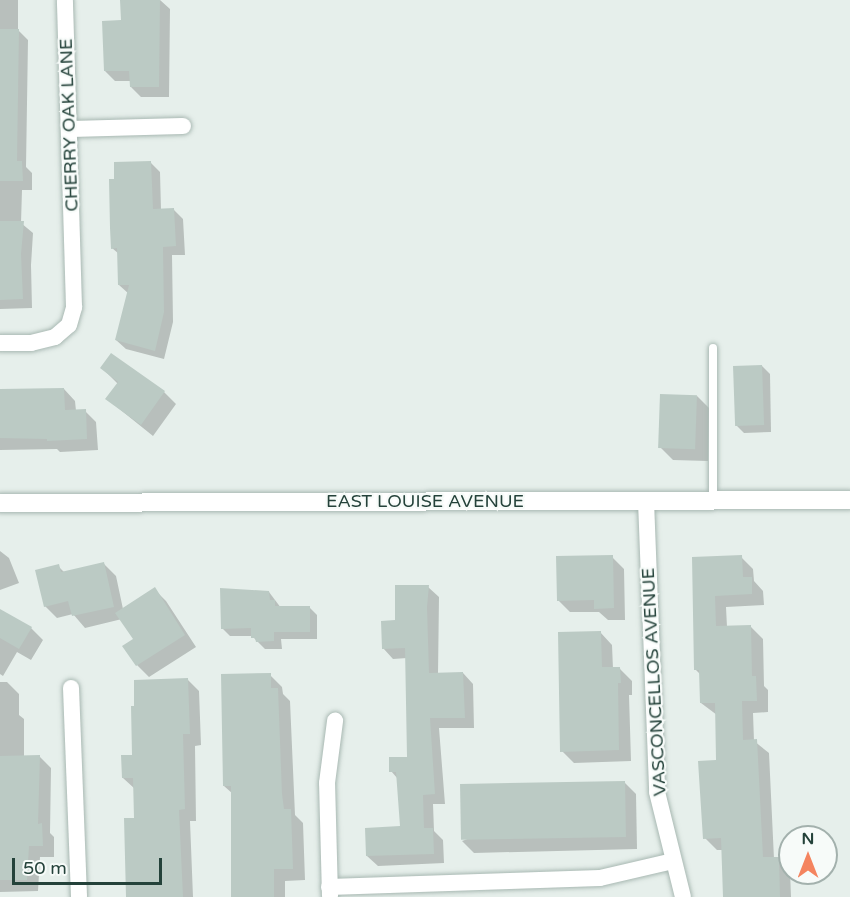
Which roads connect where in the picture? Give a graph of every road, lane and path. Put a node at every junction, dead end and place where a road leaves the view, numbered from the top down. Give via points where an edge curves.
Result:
1 (65, 0) edge
2 (183, 126) dead end
3 (70, 129) junction
4 (0, 343) edge
5 (713, 348) dead end
6 (713, 500) junction
7 (850, 500) edge
8 (646, 501) junction
9 (0, 503) edge
10 (71, 688) dead end
11 (335, 721) dead end
12 (673, 861) junction
13 (329, 892) edge
14 (79, 897) edge
15 (683, 897) edge

1 - 3 street, CHERRY OAK LANE
2 - 3 street
3 - 4 street, CHERRY OAK LANE via 74,307 69,326 55,337 31,343
5 - 6 lane
6 - 7 street, EAST LOUISE AVENUE
6 - 8 street, EAST LOUISE AVENUE
8 - 9 street, EAST LOUISE AVENUE
8 - 12 street, VASCONCELLOS AVENUE via 657,792
10 - 14 street
11 - 13 street via 327,783
12 - 13 street via 600,878
12 - 15 street, VASCONCELLOS AVENUE

